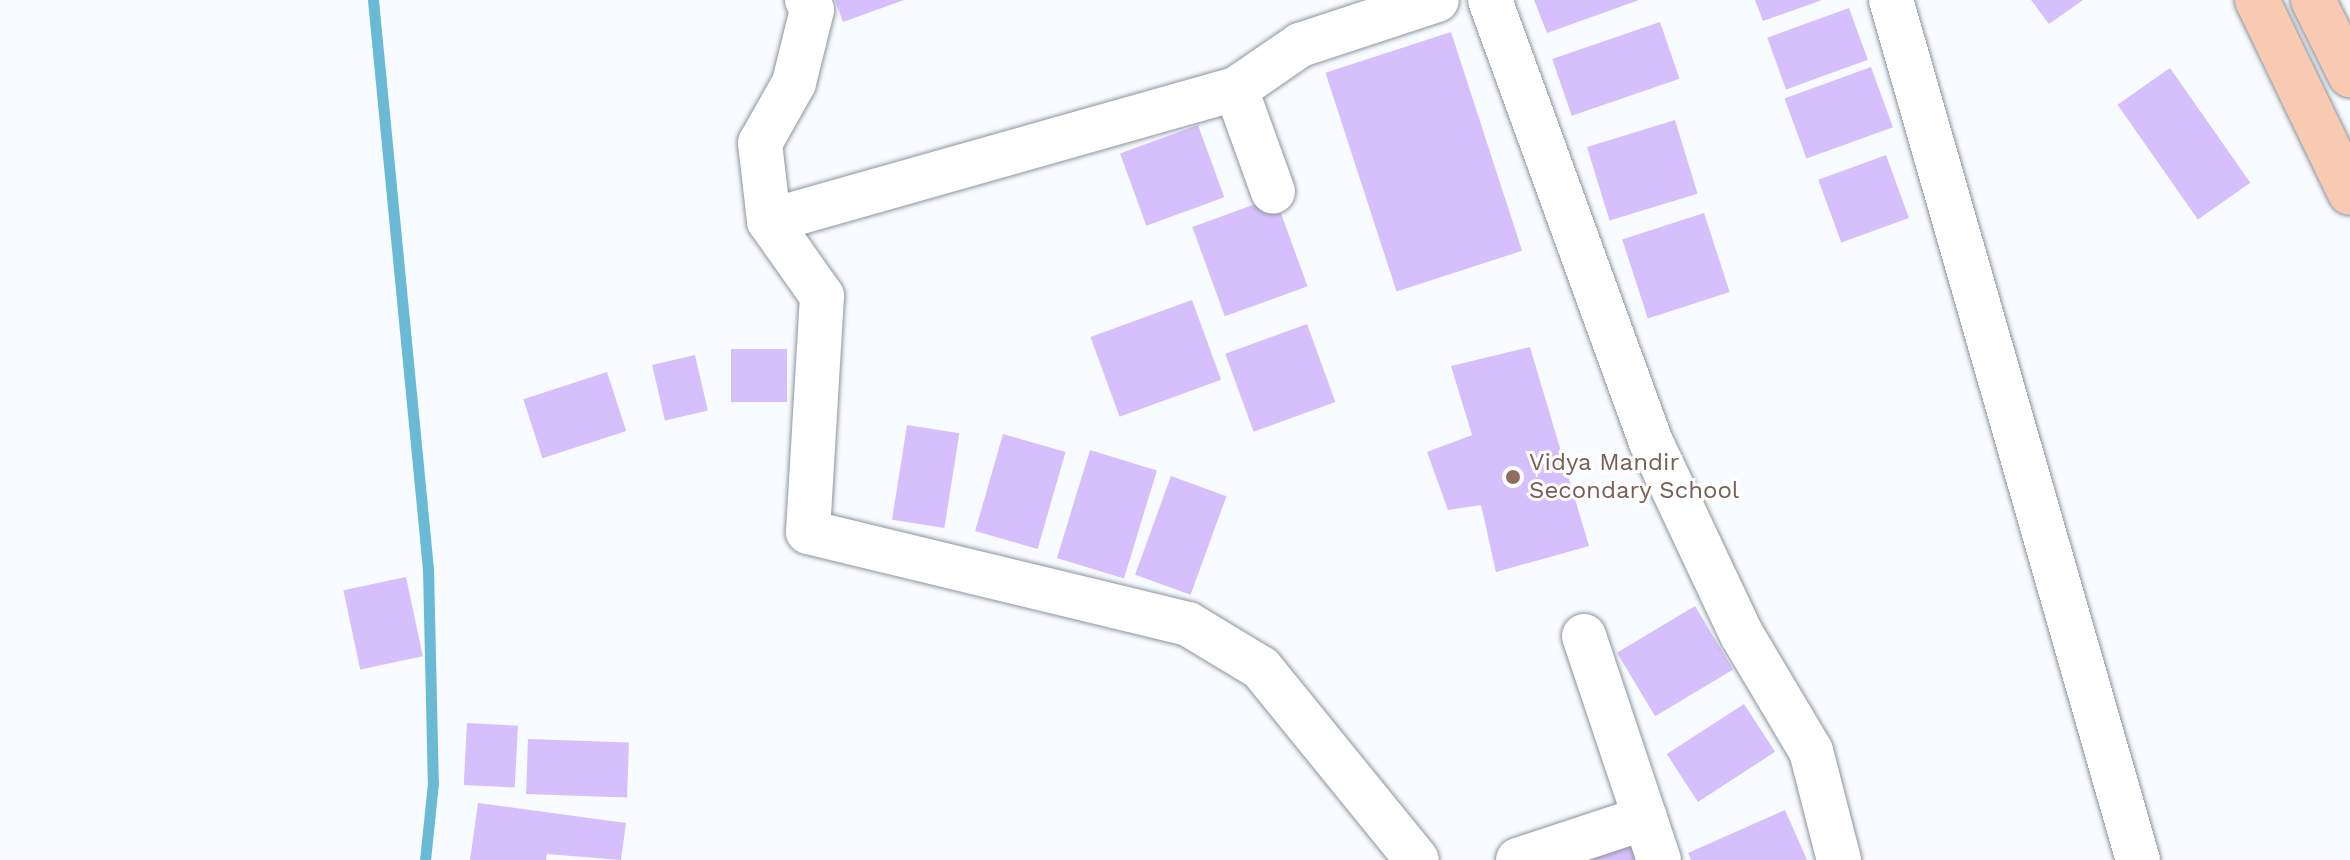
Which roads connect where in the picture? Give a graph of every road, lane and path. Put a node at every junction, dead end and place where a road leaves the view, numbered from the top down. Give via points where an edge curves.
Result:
1 (807, 0) edge
2 (1437, 0) edge
3 (1490, 0) edge
4 (1891, 0) edge
5 (2313, 0) edge
6 (2266, 3) edge
7 (2350, 75) edge
8 (1236, 89) junction
9 (1273, 192) dead end
10 (2350, 193) edge
11 (769, 221) junction
12 (1584, 636) dead end
13 (1645, 818) junction
14 (1417, 860) edge
15 (1518, 860) edge
16 (1659, 860) edge
17 (1839, 860) edge
18 (2138, 860) edge

1 - 11 street via 812,10 794,83 760,143
2 - 8 street via 1300,45
3 - 17 street via 1651,442 1742,635 1811,751
4 - 18 street
5 - 7 highway
6 - 10 highway
8 - 9 street
8 - 11 street
11 - 14 street via 822,296 808,532 1188,624 1261,668
12 - 13 street
13 - 15 street
13 - 16 street

